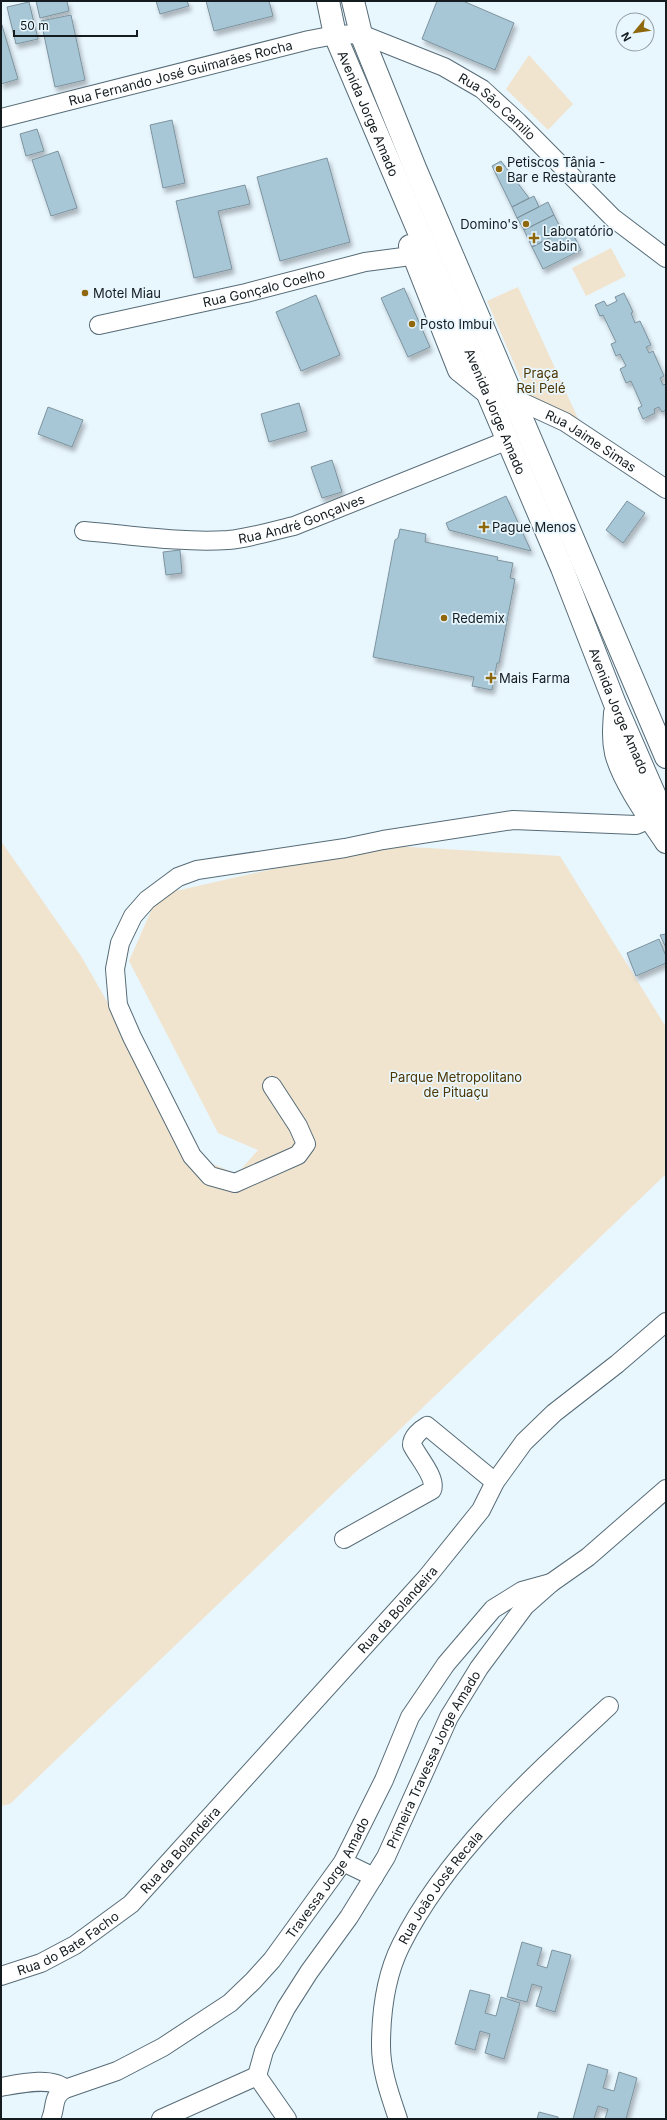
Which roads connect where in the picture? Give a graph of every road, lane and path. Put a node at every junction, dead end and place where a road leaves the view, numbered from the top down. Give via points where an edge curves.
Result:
1 (328, 1) edge
2 (353, 1) edge
3 (361, 34) junction
4 (334, 35) junction
5 (1, 118) edge
6 (400, 130) junction
7 (378, 139) junction
8 (421, 254) junction
9 (666, 258) edge
10 (99, 326) dead end
11 (513, 398) junction
12 (508, 440) junction
13 (666, 489) edge
14 (84, 530) dead end
15 (666, 757) edge
16 (651, 822) edge
17 (666, 842) edge
18 (272, 1086) dead end
19 (666, 1322) edge
20 (495, 1482) junction
21 (666, 1489) edge
22 (344, 1538) dead end
23 (551, 1583) junction
24 (609, 1706) dead end
25 (343, 1862) junction
26 (374, 1877) junction
27 (131, 1904) joint
28 (1, 1976) edge
29 (257, 2076) junction
30 (1, 2087) edge
31 (65, 2089) junction
32 (51, 2119) edge
33 (161, 2119) edge
34 (287, 2119) edge
35 (398, 2119) edge

1 - 4 main road, Avenida Jorge Amado
2 - 3 main road, Avenida Jorge Amado
3 - 4 street, Rua Fernando José Guimarães Rocha
3 - 6 main road, Avenida Jorge Amado
3 - 9 street, Rua São Camilo via 444,67 482,89 613,218
4 - 5 street, Rua Fernando José Guimarães Rocha
4 - 7 main road, Avenida Jorge Amado
6 - 7 main road
6 - 11 main road, Avenida Jorge Amado
7 - 8 main road, Avenida Jorge Amado
8 - 10 street, Rua Gonçalo Coelho via 365,262 246,293
8 - 12 main road, Avenida Jorge Amado
11 - 13 street, Rua Jaime Simas via 565,422
11 - 15 main road, Avenida Jorge Amado
12 - 14 street, Rua André Gonçalves via 294,526 258,535 229,540 190,540
12 - 16 main road, Avenida Jorge Amado via 615,704
16 - 17 main road, Avenida Jorge Amado
16 - 18 street via 513,820 311,854 197,870 178,877 162,888 133,916 120,943 116,970 118,1005 192,1156 210,1176 235,1183 298,1155 306,1144 298,1126
19 - 20 street, Rua da Bolandeira via 554,1413 524,1442
20 - 22 street via 427,1426 420,1430 412,1445 432,1478 432,1490
20 - 27 street, Rua da Bolandeira via 481,1510 427,1577
21 - 23 street, Primeira Travessa Jorge Amado via 588,1558
23 - 25 street, Travessa Jorge Amado via 522,1591 492,1609 446,1664 410,1717 384,1780
23 - 26 street, Primeira Travessa Jorge Amado via 525,1606 455,1704 389,1850
24 - 35 street, Rua João José Recala via 544,1766 493,1819 444,1878 401,1946 390,1978 383,2011 381,2047 386,2085
25 - 26 street
25 - 31 street, Travessa Jorge Amado via 272,1960 230,2003 163,2047 117,2071
26 - 29 street, Primeira Travessa Jorge Amado via 349,1918 286,2008 264,2051
27 - 28 street, Rua do Bate Facho via 75,1946 41,1963
29 - 33 street
29 - 34 street
30 - 31 street via 46,2081 54,2082
31 - 32 street via 55,2098

